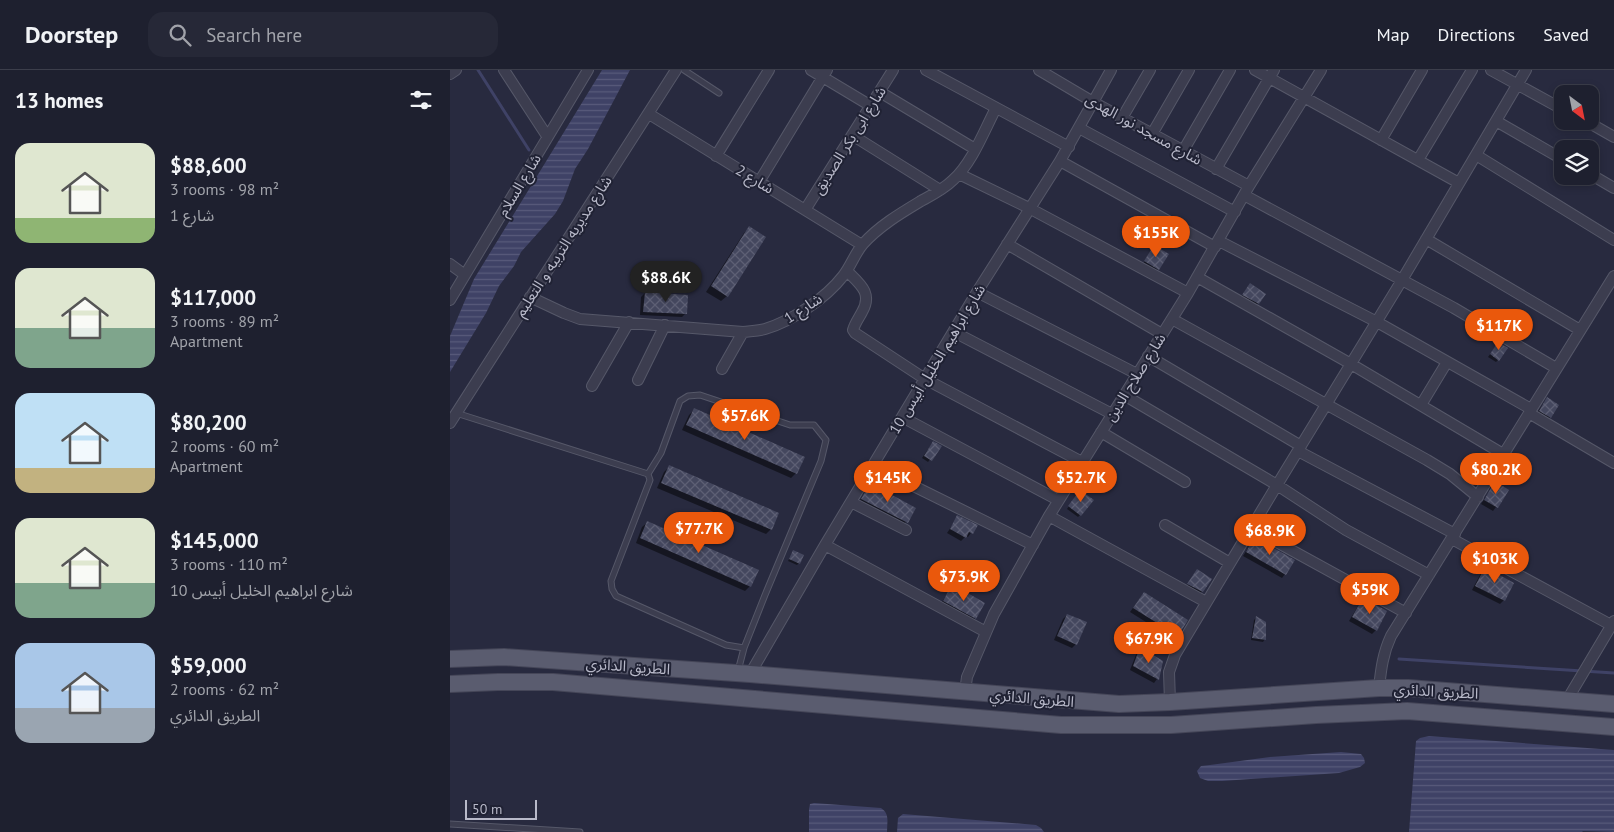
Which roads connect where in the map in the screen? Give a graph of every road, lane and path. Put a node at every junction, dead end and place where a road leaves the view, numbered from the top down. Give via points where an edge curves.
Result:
1 (456, 70) edge
2 (504, 70) edge
3 (588, 70) edge
4 (676, 70) edge
5 (684, 70) edge
6 (769, 70) edge
7 (810, 70) edge
8 (893, 70) edge
9 (926, 70) edge
10 (1039, 70) edge
11 (1111, 70) edge
12 (1150, 70) edge
13 (1189, 70) edge
14 (1230, 70) edge
15 (1256, 70) edge
16 (1321, 70) edge
17 (1422, 70) edge
18 (1472, 70) edge
19 (1491, 70) edge
20 (1526, 70) edge
21 (450, 74) edge
22 (825, 74) edge
23 (1272, 74) edge
24 (1518, 84) junction
25 (719, 92) dead end
26 (880, 92) junction
27 (1305, 97) junction
28 (1093, 102) junction
29 (1554, 104) edge
30 (871, 106) junction
31 (996, 108) junction
32 (648, 114) junction
33 (1122, 118) junction
34 (1496, 121) junction
35 (1079, 128) junction
36 (1599, 128) edge
37 (1152, 134) junction
38 (852, 135) junction
39 (547, 136) junction
40 (1614, 137) edge
41 (1381, 140) junction
42 (1069, 146) junction
43 (974, 149) junction
44 (1183, 151) junction
45 (1554, 154) edge
46 (1476, 155) junction
47 (716, 156) junction
48 (1418, 160) junction
49 (1060, 161) junction
50 (1216, 169) junction
51 (959, 174) junction
52 (1599, 179) edge
53 (759, 182) junction
54 (1460, 183) junction
55 (1614, 188) edge
56 (940, 190) junction
57 (1247, 191) junction
58 (1029, 208) junction
59 (805, 210) junction
60 (1235, 212) junction
61 (1426, 239) junction
62 (1614, 240) edge
63 (1007, 244) junction
64 (1217, 244) junction
65 (862, 245) junction
66 (450, 264) edge
67 (848, 271) junction
68 (465, 275) junction
69 (1614, 276) edge
70 (1197, 278) junction
71 (1402, 280) junction
72 (977, 292) junction
73 (1188, 293) junction
74 (530, 297) junction
75 (450, 300) edge
76 (1172, 318) junction
77 (629, 322) junction
78 (1377, 322) junction
79 (666, 325) junction
80 (1580, 330) junction
81 (743, 332) junction
82 (954, 332) junction
83 (1162, 334) junction
84 (1148, 356) junction
85 (1447, 362) junction
86 (1351, 364) junction
87 (1556, 368) junction
88 (722, 369) dead end
89 (1137, 374) junction
90 (926, 379) junction
91 (638, 380) dead end
92 (592, 386) dead end
93 (1124, 395) junction
94 (1327, 404) junction
95 (1421, 405) junction
96 (1530, 411) junction
97 (456, 413) junction
98 (1112, 414) junction
99 (902, 417) junction
100 (450, 422) edge
101 (1101, 432) junction
102 (1299, 448) junction
103 (1504, 454) junction
104 (1082, 462) junction
105 (1614, 463) edge
106 (873, 466) junction
107 (648, 474) junction
108 (1185, 482) dead end
109 (1277, 485) junction
110 (1478, 497) junction
111 (1058, 500) junction
112 (851, 502) junction
113 (1049, 516) junction
114 (1166, 525) dead end
115 (1251, 528) junction
116 (906, 530) dead end
117 (1453, 536) junction
118 (826, 545) junction
119 (1032, 546) junction
120 (1230, 563) junction
121 (1429, 575) junction
122 (1206, 602) junction
123 (1406, 613) junction
124 (1613, 623) edge
125 (986, 632) junction
126 (744, 648) junction
127 (450, 659) edge
128 (744, 674) junction
129 (450, 684) edge
130 (1379, 688) junction
131 (965, 692) junction
132 (1566, 700) junction
133 (1170, 702) junction
134 (1614, 704) edge
135 (1614, 727) edge
136 (450, 824) edge
137 (580, 832) edge

1 - 21 street
2 - 39 street
3 - 39 street, شارع السلام
4 - 32 street, شارع مديريه التربيه و التعليم
5 - 25 lane
6 - 47 street
7 - 22 street
8 - 26 street, شارع ابى بكر الصديق
9 - 31 street
10 - 28 street, شارع مسجد نور الهدى
11 - 28 street, شارع ابراهيم الخليل أبيس 10
12 - 33 street
13 - 37 street
14 - 44 street
15 - 23 street
16 - 27 street, شارع صلاح الدين
17 - 41 street
18 - 48 street
19 - 24 street
20 - 24 street
22 - 30 street
22 - 53 street
23 - 27 street
23 - 50 street
24 - 29 street
24 - 34 street
26 - 30 street, شارع ابى بكر الصديق
26 - 43 street
27 - 41 street
27 - 57 street, شارع صلاح الدين
28 - 33 street, شارع مسجد نور الهدى
28 - 35 street, شارع ابراهيم الخليل أبيس 10
30 - 38 street, شارع ابى بكر الصديق
31 - 42 street
31 - 43 street, شارع 1
32 - 47 street, شارع 2
32 - 74 street, شارع مديريه التربيه و التعليم
33 - 37 street, شارع مسجد نور الهدى
34 - 45 street
34 - 46 street
35 - 42 street, شارع ابراهيم الخليل أبيس 10
35 - 60 street
36 - 40 street
37 - 44 street, شارع مسجد نور الهدى
38 - 56 street
38 - 59 street, شارع ابى بكر الصديق
39 - 68 street, شارع السلام
41 - 48 street
42 - 49 street, شارع ابراهيم الخليل أبيس 10
43 - 51 street, شارع 1
44 - 50 street, شارع مسجد نور الهدى
46 - 54 street
46 - 62 street
47 - 53 street, شارع 2
48 - 54 street
49 - 58 street, شارع ابراهيم الخليل أبيس 10
49 - 64 street
50 - 57 street, شارع مسجد نور الهدى
51 - 56 street, شارع 1
51 - 58 street
52 - 55 street
53 - 59 street, شارع 2
54 - 61 street
56 - 65 street, شارع 1 via 890,221
57 - 60 street, شارع صلاح الدين
57 - 71 street, شارع مسجد نور الهدى
58 - 63 street, شارع ابراهيم الخليل أبيس 10
58 - 73 street
59 - 65 street, شارع 2
60 - 64 street, شارع صلاح الدين
61 - 71 street
61 - 80 street
63 - 72 street, شارع ابراهيم الخليل أبيس 10
63 - 83 street
64 - 70 street, شارع صلاح الدين
64 - 78 street
65 - 67 street, شارع 1
66 - 68 street
67 - 81 street, شارع 1 via 821,298 793,316 763,330
67 - 90 street via 868,300 854,326 855,333
68 - 75 street, شارع السلام
69 - 80 street
70 - 73 street, شارع صلاح الدين
70 - 86 street
71 - 78 street
71 - 87 street, شارع مسجد نور الهدى
72 - 82 street, شارع ابراهيم الخليل أبيس 10
72 - 89 street
73 - 76 street, شارع صلاح الدين
74 - 77 street, شارع 1 via 580,319
74 - 97 street, شارع مديريه التربيه و التعليم
76 - 83 street, شارع صلاح الدين
76 - 94 street
77 - 79 street, شارع 1
77 - 92 street
78 - 85 street
78 - 86 street
79 - 81 street, شارع 1
79 - 91 street
80 - 87 street
81 - 88 street
82 - 90 street, شارع ابراهيم الخليل أبيس 10
82 - 98 street
83 - 84 street, شارع صلاح الدين
84 - 89 street, شارع صلاح الدين
84 - 102 street
85 - 95 street
85 - 96 street
86 - 94 street
86 - 95 street
87 - 96 street
89 - 93 street, شارع صلاح الدين
90 - 99 street, شارع ابراهيم الخليل أبيس 10
90 - 104 street
93 - 98 street, شارع صلاح الدين
93 - 109 street
94 - 102 street
94 - 110 street via 1442,469
95 - 103 street
96 - 103 street
96 - 105 street
97 - 100 street, شارع مديريه التربيه و التعليم
97 - 107 lane
98 - 101 street, شارع صلاح الدين
99 - 106 street, شارع ابراهيم الخليل أبيس 10
99 - 111 street
101 - 104 street, شارع صلاح الدين
101 - 108 street
102 - 109 street
102 - 117 street
103 - 110 street
104 - 111 street, شارع صلاح الدين
106 - 112 street, شارع ابراهيم الخليل أبيس 10
106 - 119 street
107 - 126 lane via 650,480 611,582 612,589 616,596 640,607 726,645
107 - 126 lane via 661,453 680,401 688,396 700,395 790,425 814,425 826,440 821,461
109 - 115 street
109 - 121 street via 1346,530
110 - 117 street
111 - 113 street, شارع صلاح الدين
112 - 116 street
112 - 118 street, شارع ابراهيم الخليل أبيس 10
113 - 119 street, شارع صلاح الدين
113 - 122 street
114 - 120 street
115 - 120 street
115 - 123 street
117 - 121 street
117 - 124 street
118 - 125 street
118 - 128 street, شارع ابراهيم الخليل أبيس 10
119 - 125 street, شارع صلاح الدين
120 - 122 street
121 - 123 street
122 - 133 street via 1169,672
123 - 130 street via 1387,646
124 - 132 street
125 - 131 street, شارع صلاح الدين via 967,677
126 - 128 lane
127 - 128 main road, الطريق الدائري via 504,657
128 - 131 main road, الطريق الدائري
129 - 135 main road, الطريق الدائري via 553,682 1061,725 1171,725 1407,711
130 - 132 main road, الطريق الدائري
130 - 133 main road, الطريق الدائري
131 - 133 main road, الطريق الدائري via 1119,704
132 - 134 main road, الطريق الدائري
136 - 137 lane

